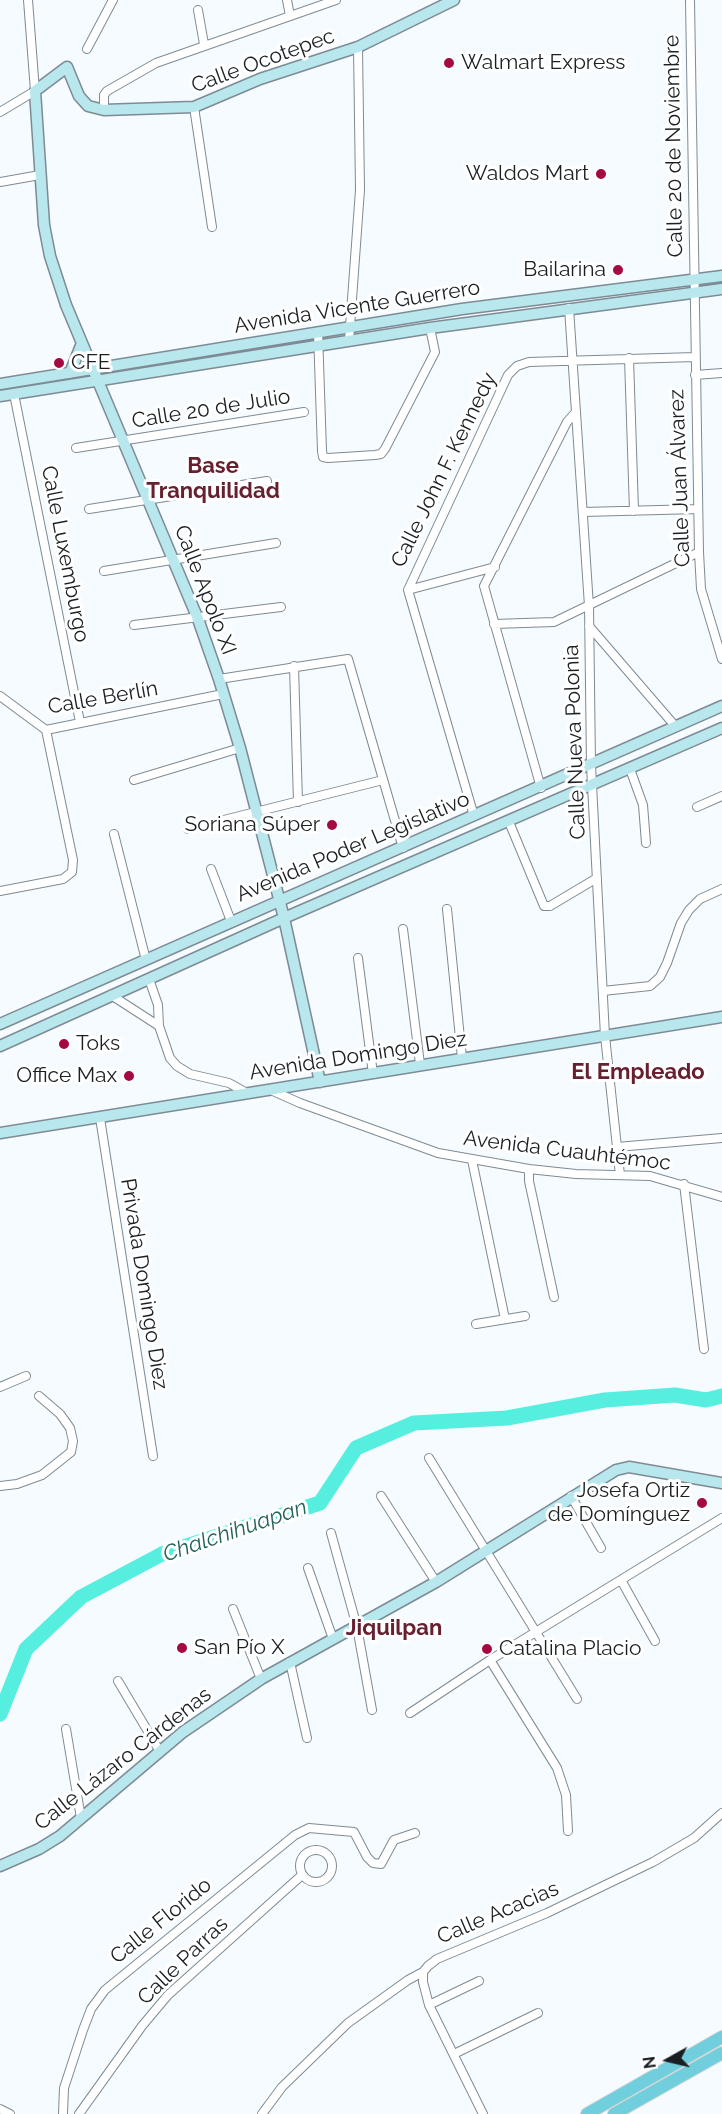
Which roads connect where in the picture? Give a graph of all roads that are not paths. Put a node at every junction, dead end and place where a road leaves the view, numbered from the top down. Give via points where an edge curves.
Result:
1 (28, 0) edge
2 (113, 0) edge
3 (287, 0) edge
4 (336, 0) edge
5 (454, 0) edge
6 (690, 0) edge
7 (436, 4) edge
8 (198, 10) dead end
9 (290, 16) junction
10 (204, 44) junction
11 (358, 47) junction
12 (87, 49) dead end
13 (35, 91) junction
14 (194, 107) junction
15 (104, 110) junction
16 (0, 112) edge
17 (40, 175) junction
18 (0, 182) edge
19 (212, 227) dead end
20 (722, 276) edge
21 (693, 279) junction
22 (722, 289) edge
23 (693, 292) junction
24 (569, 308) junction
25 (350, 327) junction
26 (430, 328) junction
27 (318, 332) junction
28 (349, 340) junction
29 (82, 342) junction
30 (320, 345) junction
31 (694, 357) junction
32 (629, 358) junction
33 (572, 361) junction
34 (93, 370) junction
35 (70, 374) junction
36 (722, 374) edge
37 (694, 375) junction
38 (98, 382) junction
39 (0, 384) edge
40 (14, 394) junction
41 (0, 396) edge
42 (304, 412) dead end
43 (575, 412) junction
44 (124, 442) junction
45 (76, 448) dead end
46 (267, 480) dead end
47 (148, 501) junction
48 (698, 508) junction
49 (89, 509) dead end
50 (634, 511) junction
51 (583, 512) junction
52 (276, 543) dead end
53 (699, 552) junction
54 (173, 560) junction
55 (495, 567) junction
56 (105, 571) dead end
57 (408, 590) junction
58 (281, 606) dead end
59 (589, 606) junction
60 (198, 619) junction
61 (494, 624) junction
62 (134, 625) dead end
63 (589, 626) junction
64 (722, 659) edge
65 (294, 666) junction
66 (219, 679) junction
67 (223, 694) junction
68 (0, 696) edge
69 (722, 706) edge
70 (80, 722) junction
71 (676, 728) junction
72 (722, 728) edge
73 (46, 730) junction
74 (240, 748) junction
75 (591, 765) junction
76 (630, 768) junction
77 (134, 780) dead end
78 (383, 780) junction
79 (592, 785) junction
80 (541, 788) junction
81 (722, 796) edge
82 (298, 802) junction
83 (697, 807) dead end
84 (257, 812) junction
85 (474, 816) junction
86 (509, 822) junction
87 (188, 829) dead end
88 (114, 834) dead end
89 (646, 843) dead end
90 (403, 848) junction
91 (211, 868) dead end
92 (597, 878) junction
93 (722, 889) edge
94 (0, 891) edge
95 (279, 901) junction
96 (447, 909) dead end
97 (284, 918) junction
98 (231, 921) junction
99 (403, 929) dead end
100 (358, 958) dead end
101 (146, 960) junction
102 (149, 979) junction
103 (603, 991) junction
104 (111, 995) junction
105 (722, 1017) edge
106 (0, 1024) edge
107 (159, 1026) junction
108 (605, 1036) junction
109 (0, 1046) edge
110 (462, 1058) junction
111 (420, 1064) junction
112 (373, 1074) junction
113 (320, 1082) junction
114 (273, 1091) junction
115 (247, 1093) junction
116 (100, 1118) junction
117 (0, 1133) edge
118 (722, 1138) edge
119 (617, 1147) junction
120 (472, 1160) junction
121 (529, 1169) junction
122 (620, 1175) junction
123 (684, 1184) junction
124 (722, 1197) edge
125 (554, 1297) dead end
126 (525, 1316) dead end
127 (505, 1319) junction
128 (476, 1324) dead end
129 (704, 1349) dead end
130 (26, 1376) dead end
131 (0, 1387) edge
132 (39, 1396) dead end
133 (153, 1456) dead end
134 (429, 1458) dead end
135 (722, 1483) edge
136 (0, 1486) edge
137 (381, 1496) dead end
138 (571, 1496) junction
139 (722, 1518) edge
140 (331, 1533) dead end
141 (601, 1548) dead end
142 (485, 1551) junction
143 (308, 1568) dead end
144 (621, 1580) junction
145 (436, 1582) junction
146 (233, 1609) dead end
147 (357, 1627) junction
148 (535, 1633) junction
149 (333, 1639) junction
150 (655, 1641) dead end
151 (490, 1660) junction
152 (290, 1662) junction
153 (261, 1678) junction
154 (118, 1680) dead end
155 (577, 1699) dead end
156 (372, 1710) dead end
157 (410, 1713) dead end
158 (66, 1729) dead end
159 (307, 1738) dead end
160 (159, 1750) junction
161 (722, 1813) edge
162 (81, 1818) junction
163 (568, 1830) dead end
164 (415, 1833) dead end
165 (0, 1866) edge
166 (303, 1875) junction
167 (423, 1972) junction
168 (479, 1981) dead end
169 (429, 2005) junction
170 (538, 2013) dead end
171 (722, 2037) edge
172 (722, 2053) edge
173 (454, 2054) junction
174 (638, 2085) junction
175 (645, 2097) junction
176 (0, 2109) edge
177 (10, 2114) edge
178 (63, 2114) edge
179 (79, 2114) edge
180 (262, 2114) edge
181 (483, 2114) edge
182 (587, 2114) edge
183 (614, 2114) edge

1 - 13 street
2 - 12 street
3 - 9 street
4 - 9 street
5 - 7 street, Calle Ocotepec
6 - 21 street, Calle 20 de Noviembre
7 - 11 street, Calle Ocotepec
8 - 10 street
9 - 10 street
10 - 15 street via 156,63 107,91
11 - 14 street, Calle Ocotepec via 260,79
11 - 25 street via 360,190
13 - 15 street via 67,67 83,103
13 - 16 street
13 - 17 street, Calle Apolo XI
14 - 15 street, Calle Ocotepec
14 - 19 street
17 - 18 street
17 - 29 street, Calle Apolo XI via 50,256
20 - 21 street, Avenida Vicente Guerrero
21 - 23 street, Calle 20 de Noviembre
21 - 25 street, Avenida Vicente Guerrero
22 - 23 street, Avenida Vicente Guerrero
23 - 24 street, Avenida Vicente Guerrero
23 - 31 street, Calle Juan Álvarez
24 - 26 street, Avenida Vicente Guerrero
24 - 33 street, Calle Nueva Polonia
25 - 27 street, Avenida Vicente Guerrero
25 - 28 street
26 - 28 street, Avenida Vicente Guerrero
26 - 30 street via 435,352 381,454 323,457
27 - 30 street
27 - 34 street, Avenida Vicente Guerrero
28 - 30 street, Avenida Vicente Guerrero
29 - 34 street, Calle Apolo XI
29 - 35 street
30 - 38 street, Avenida Vicente Guerrero
31 - 32 street, Calle John F. Kennedy
31 - 37 street, Calle Juan Álvarez
32 - 33 street, Calle John F. Kennedy
32 - 50 street
33 - 43 street, Calle Nueva Polonia
33 - 57 street, Calle John F. Kennedy via 529,362 508,375
34 - 35 street, Avenida Vicente Guerrero
34 - 38 street, Calle Apolo XI
35 - 39 street, Avenida Vicente Guerrero
36 - 37 street
37 - 48 street, Calle Juan Álvarez
38 - 40 street, Avenida Vicente Guerrero
38 - 44 street, Calle Apolo XI
40 - 41 street, Avenida Vicente Guerrero
40 - 70 street, Calle Luxemburgo
42 - 44 street, Calle 20 de Julio
43 - 51 street, Calle Nueva Polonia
43 - 55 street
44 - 45 street, Calle 20 de Julio
44 - 47 street, Calle Apolo XI
46 - 47 street
47 - 49 street
47 - 54 street, Calle Apolo XI
48 - 50 street
48 - 53 street, Calle Juan Álvarez
50 - 51 street
51 - 59 street, Calle Nueva Polonia
52 - 54 street
53 - 59 street
53 - 64 street, Calle Juan Álvarez via 701,590
54 - 56 street
54 - 60 street, Calle Apolo XI
55 - 57 street
55 - 61 street via 484,586
57 - 85 street, Calle John F. Kennedy
58 - 60 street
59 - 61 street via 554,622
59 - 63 street, Calle Nueva Polonia
60 - 62 street
60 - 66 street, Calle Apolo XI
61 - 80 street
63 - 71 street
63 - 75 street, Calle Nueva Polonia
65 - 66 street
65 - 78 street via 348,659
65 - 82 street
66 - 67 street, Calle Apolo XI
67 - 70 street, Calle Berlín
67 - 74 street, Calle Apolo XI
68 - 73 street, Calle Berlín
69 - 71 street, Avenida Poder Legislativo
70 - 73 street, Calle Berlín
71 - 75 street, Avenida Poder Legislativo
72 - 76 street, Avenida Poder Legislativo
73 - 94 street via 73,860 72,872 63,879
74 - 77 street
74 - 84 street, Calle Apolo XI
75 - 79 street, Calle Nueva Polonia
75 - 80 street, Avenida Poder Legislativo
76 - 79 street, Avenida Poder Legislativo
76 - 89 street via 643,805
78 - 82 street
78 - 90 street
79 - 86 street, Avenida Poder Legislativo
79 - 92 street, Calle Nueva Polonia
80 - 85 street, Avenida Poder Legislativo
81 - 83 street
82 - 84 street
84 - 87 street
84 - 95 street, Calle Apolo XI
85 - 90 street, Avenida Poder Legislativo
86 - 92 street via 544,906
86 - 97 street, Avenida Poder Legislativo
88 - 101 street
90 - 95 street, Avenida Poder Legislativo
91 - 98 street
92 - 103 street, Calle Nueva Polonia
93 - 103 street via 700,899 689,910 660,977 650,986
95 - 97 street, Calle Apolo XI
95 - 98 street, Avenida Poder Legislativo
96 - 110 street
97 - 102 street, Avenida Poder Legislativo
97 - 113 street, Calle Apolo XI
98 - 101 street, Avenida Poder Legislativo
99 - 111 street
100 - 112 street
101 - 106 street, Avenida Poder Legislativo
102 - 104 street, Avenida Poder Legislativo
102 - 107 street via 158,1005
103 - 108 street, Calle Nueva Polonia
104 - 107 street
104 - 109 street, Avenida Poder Legislativo
105 - 108 street, Avenida Domingo Diez
107 - 115 street via 170,1058 177,1066
108 - 110 street, Avenida Domingo Diez
108 - 119 street, Calle Nueva Polonia
110 - 111 street, Avenida Domingo Diez
111 - 112 street, Avenida Domingo Diez
112 - 113 street, Avenida Domingo Diez
113 - 114 street, Avenida Domingo Diez
114 - 115 street, Avenida Domingo Diez
114 - 120 street, Avenida Cuauhtémoc via 438,1153
115 - 116 street, Avenida Domingo Diez
116 - 117 street, Avenida Domingo Diez
116 - 133 street, Privada Domingo Diez
118 - 119 street
119 - 122 street, Calle Nueva Polonia
120 - 121 street, Avenida Cuauhtémoc
120 - 127 street
121 - 122 street, Avenida Cuauhtémoc
121 - 125 street
122 - 123 street, Avenida Cuauhtémoc via 650,1176
123 - 124 street, Avenida Cuauhtémoc
123 - 129 street
126 - 127 street
127 - 128 street
130 - 131 street
132 - 136 street via 70,1428 71,1452 42,1475
134 - 142 street
135 - 138 street, Calle Lázaro Cárdenas via 629,1467 616,1470
137 - 145 street
138 - 141 street
138 - 142 street, Calle Lázaro Cárdenas
139 - 144 street
140 - 147 street
142 - 145 street, Calle Lázaro Cárdenas
142 - 148 street
143 - 149 street
144 - 148 street
144 - 150 street
145 - 147 street, Calle Lázaro Cárdenas
146 - 153 street
147 - 149 street, Calle Lázaro Cárdenas
147 - 156 street
148 - 151 street
148 - 155 street
149 - 152 street, Calle Lázaro Cárdenas
151 - 157 street
151 - 163 street via 557,1768 566,1795
152 - 153 street, Calle Lázaro Cárdenas
152 - 159 street
153 - 160 street, Calle Lázaro Cárdenas
154 - 160 street
158 - 162 street
160 - 162 street, Calle Lázaro Cárdenas
161 - 167 street, Calle Acacias via 694,1838 653,1862 547,1913 437,1959
162 - 165 street, Calle Lázaro Cárdenas via 39,1850
164 - 178 street, Calle Florido via 394,1840 381,1864 367,1857 354,1832 309,1828 295,1835 105,1990 83,2030 64,2088
166 - 166 street via 310,1881 325,1879 331,1871 328,1856 320,1850 304,1854 300,1864
166 - 179 street, Calle Parras via 168,1995
167 - 169 street, Calle Acacias
167 - 180 street via 348,2023 282,2087
168 - 169 street
169 - 173 street, Calle Acacias
170 - 173 street
171 - 174 main road
172 - 175 main road
173 - 181 street, Calle Acacias
174 - 175 main road
174 - 182 main road
175 - 183 main road
176 - 177 street

